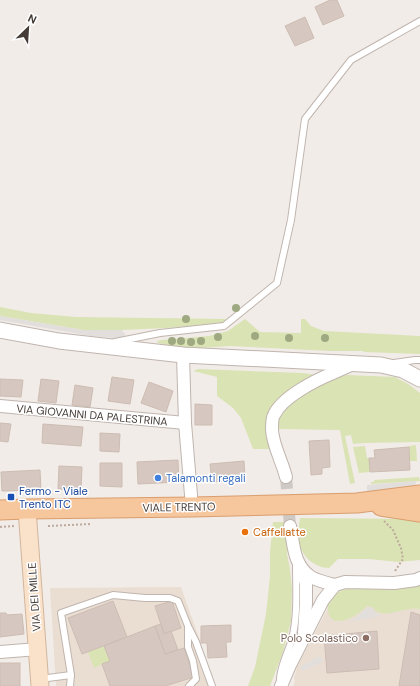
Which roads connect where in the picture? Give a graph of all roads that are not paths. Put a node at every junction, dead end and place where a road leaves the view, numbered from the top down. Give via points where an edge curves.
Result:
1 (420, 21) edge
2 (0, 330) edge
3 (98, 345) junction
4 (183, 355) junction
5 (420, 360) edge
6 (354, 363) junction
7 (381, 364) junction
8 (420, 379) edge
9 (0, 406) edge
10 (184, 423) junction
11 (286, 477) tunnel mouth
12 (420, 495) edge
13 (357, 503) junction
14 (192, 507) junction
15 (27, 509) junction
16 (0, 510) edge
17 (420, 512) edge
18 (290, 526) tunnel mouth
19 (299, 564) junction
20 (420, 578) edge
21 (335, 585) junction
22 (188, 626) junction
23 (304, 638) junction
24 (38, 649) junction
25 (0, 652) edge
26 (71, 675) junction
27 (40, 682) edge
28 (70, 686) edge
29 (189, 686) edge
30 (212, 686) edge
31 (280, 686) edge

1 - 3 lane via 351,60 305,119 291,220 277,283 224,326 160,332
2 - 3 street
3 - 4 street
4 - 6 street
4 - 10 street
5 - 7 lane
6 - 7 street
6 - 11 street via 307,386 284,401 273,415 274,444
7 - 8 street via 403,370
9 - 10 street, VIA GIOVANNI DA PALESTRINA
10 - 14 street
12 - 13 main road, VIALE TRENTO
13 - 14 main road, VIALE TRENTO
13 - 17 main road, VIALE TRENTO
14 - 15 main road, VIALE TRENTO
15 - 16 main road, VIALE TRENTO
15 - 24 main road, VIA DEI MILLE
18 - 19 street
19 - 21 street via 312,577
19 - 23 street via 306,584
19 - 31 lane via 292,639 280,673
20 - 21 street via 394,583 345,582
21 - 23 street via 323,600
22 - 26 lane via 178,601 170,598 113,595 61,613
22 - 29 lane via 188,647 196,679
22 - 30 lane
23 - 31 street
24 - 25 street
24 - 27 main road, VIA DEI MILLE
26 - 27 lane
26 - 28 lane

